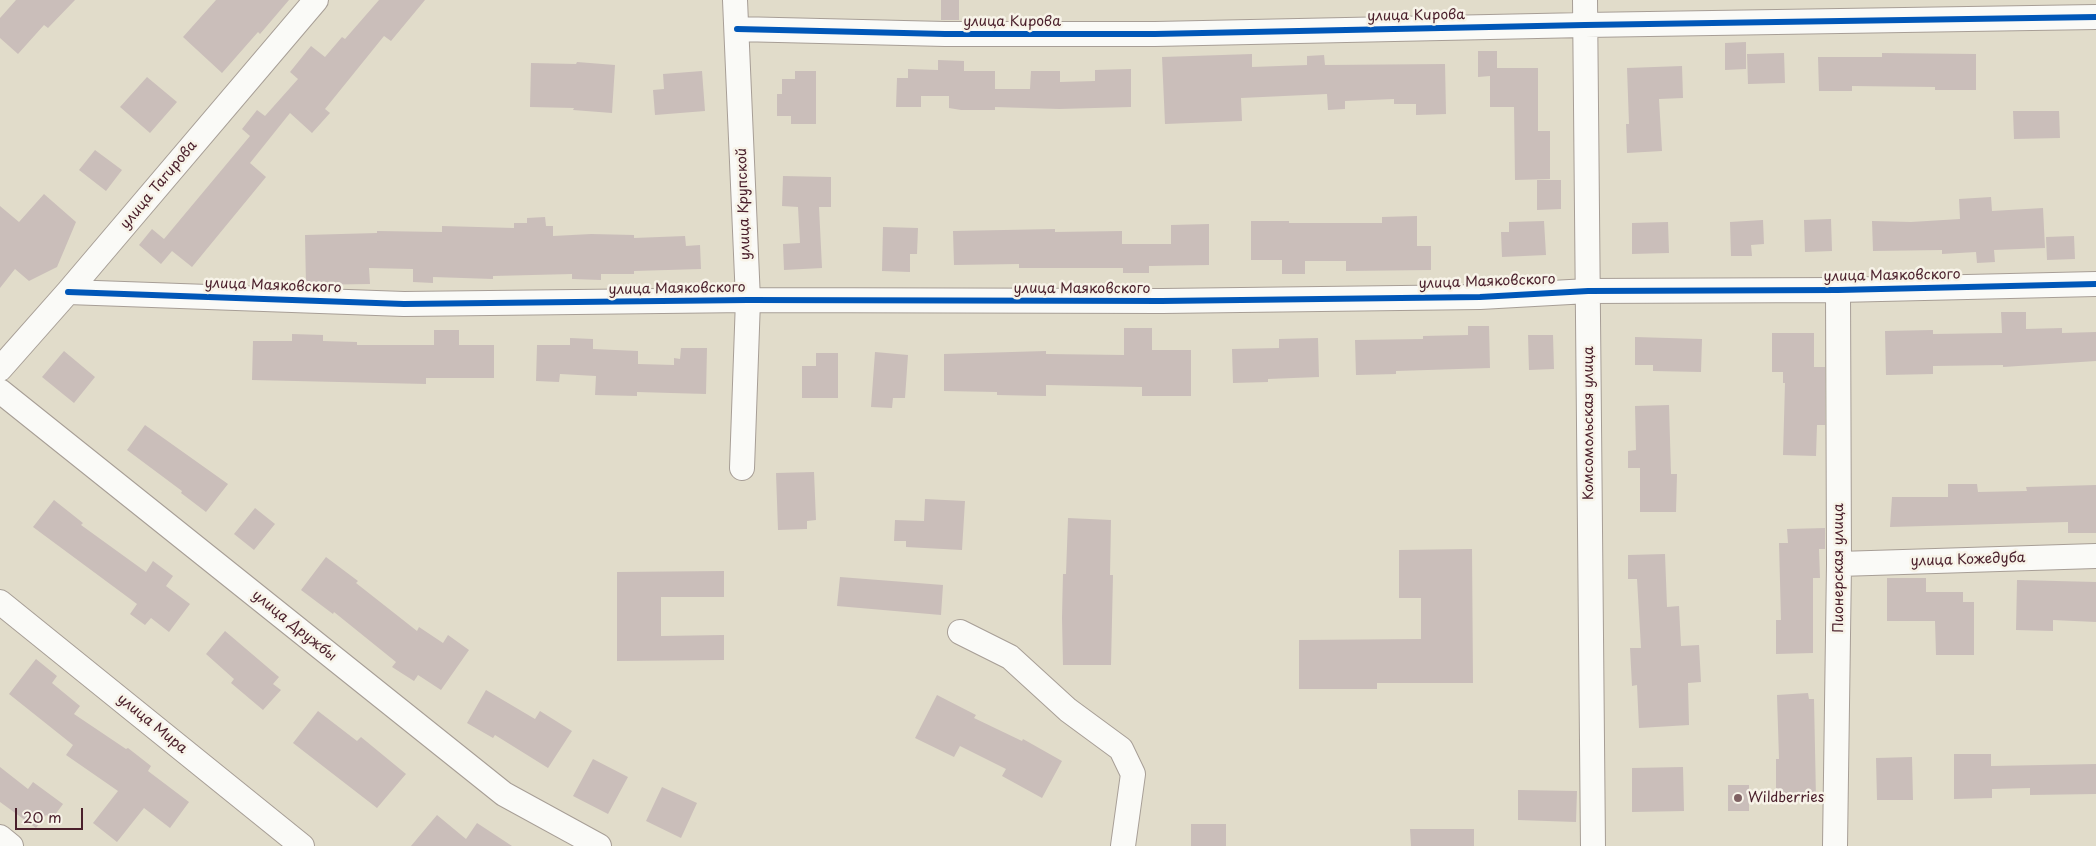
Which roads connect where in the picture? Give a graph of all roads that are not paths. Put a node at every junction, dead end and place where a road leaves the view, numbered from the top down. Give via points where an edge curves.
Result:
1 (316, 0) edge
2 (735, 0) edge
3 (1585, 0) edge
4 (2095, 15) edge
5 (1585, 25) junction
6 (737, 29) junction
7 (2096, 284) edge
8 (1838, 290) junction
9 (1588, 291) junction
10 (68, 292) junction
11 (748, 300) junction
12 (0, 368) edge
13 (0, 391) edge
14 (742, 468) dead end
15 (2096, 556) edge
16 (1839, 564) junction
17 (0, 602) edge
18 (960, 632) dead end
19 (0, 837) edge
20 (11, 846) edge
21 (302, 846) edge
22 (599, 846) edge
23 (1123, 846) edge
24 (1593, 846) edge
25 (1835, 846) edge

1 - 10 street, улица Тагирова
2 - 6 street, улица Крупской
3 - 5 street, Комсомольская улица
4 - 5 street, улица Кирова
5 - 6 street, улица Кирова via 1155,34 944,34
5 - 9 street, Комсомольская улица
6 - 11 street, улица Крупской
7 - 8 street, улица Маяковского
8 - 9 street, улица Маяковского
8 - 16 street, Пионерская улица
9 - 11 street, улица Маяковского via 1480,297 1162,301
9 - 24 street, Комсомольская улица
10 - 11 street, улица Маяковского via 404,304
10 - 12 street, улица Тагирова
11 - 14 street, улица Крупской
13 - 22 street, улица Дружбы via 504,794
15 - 16 street, улица Кожедуба
16 - 25 street, Пионерская улица
17 - 21 street, улица Мира
18 - 23 street via 1010,657 1068,710 1121,749 1133,774
19 - 20 street

